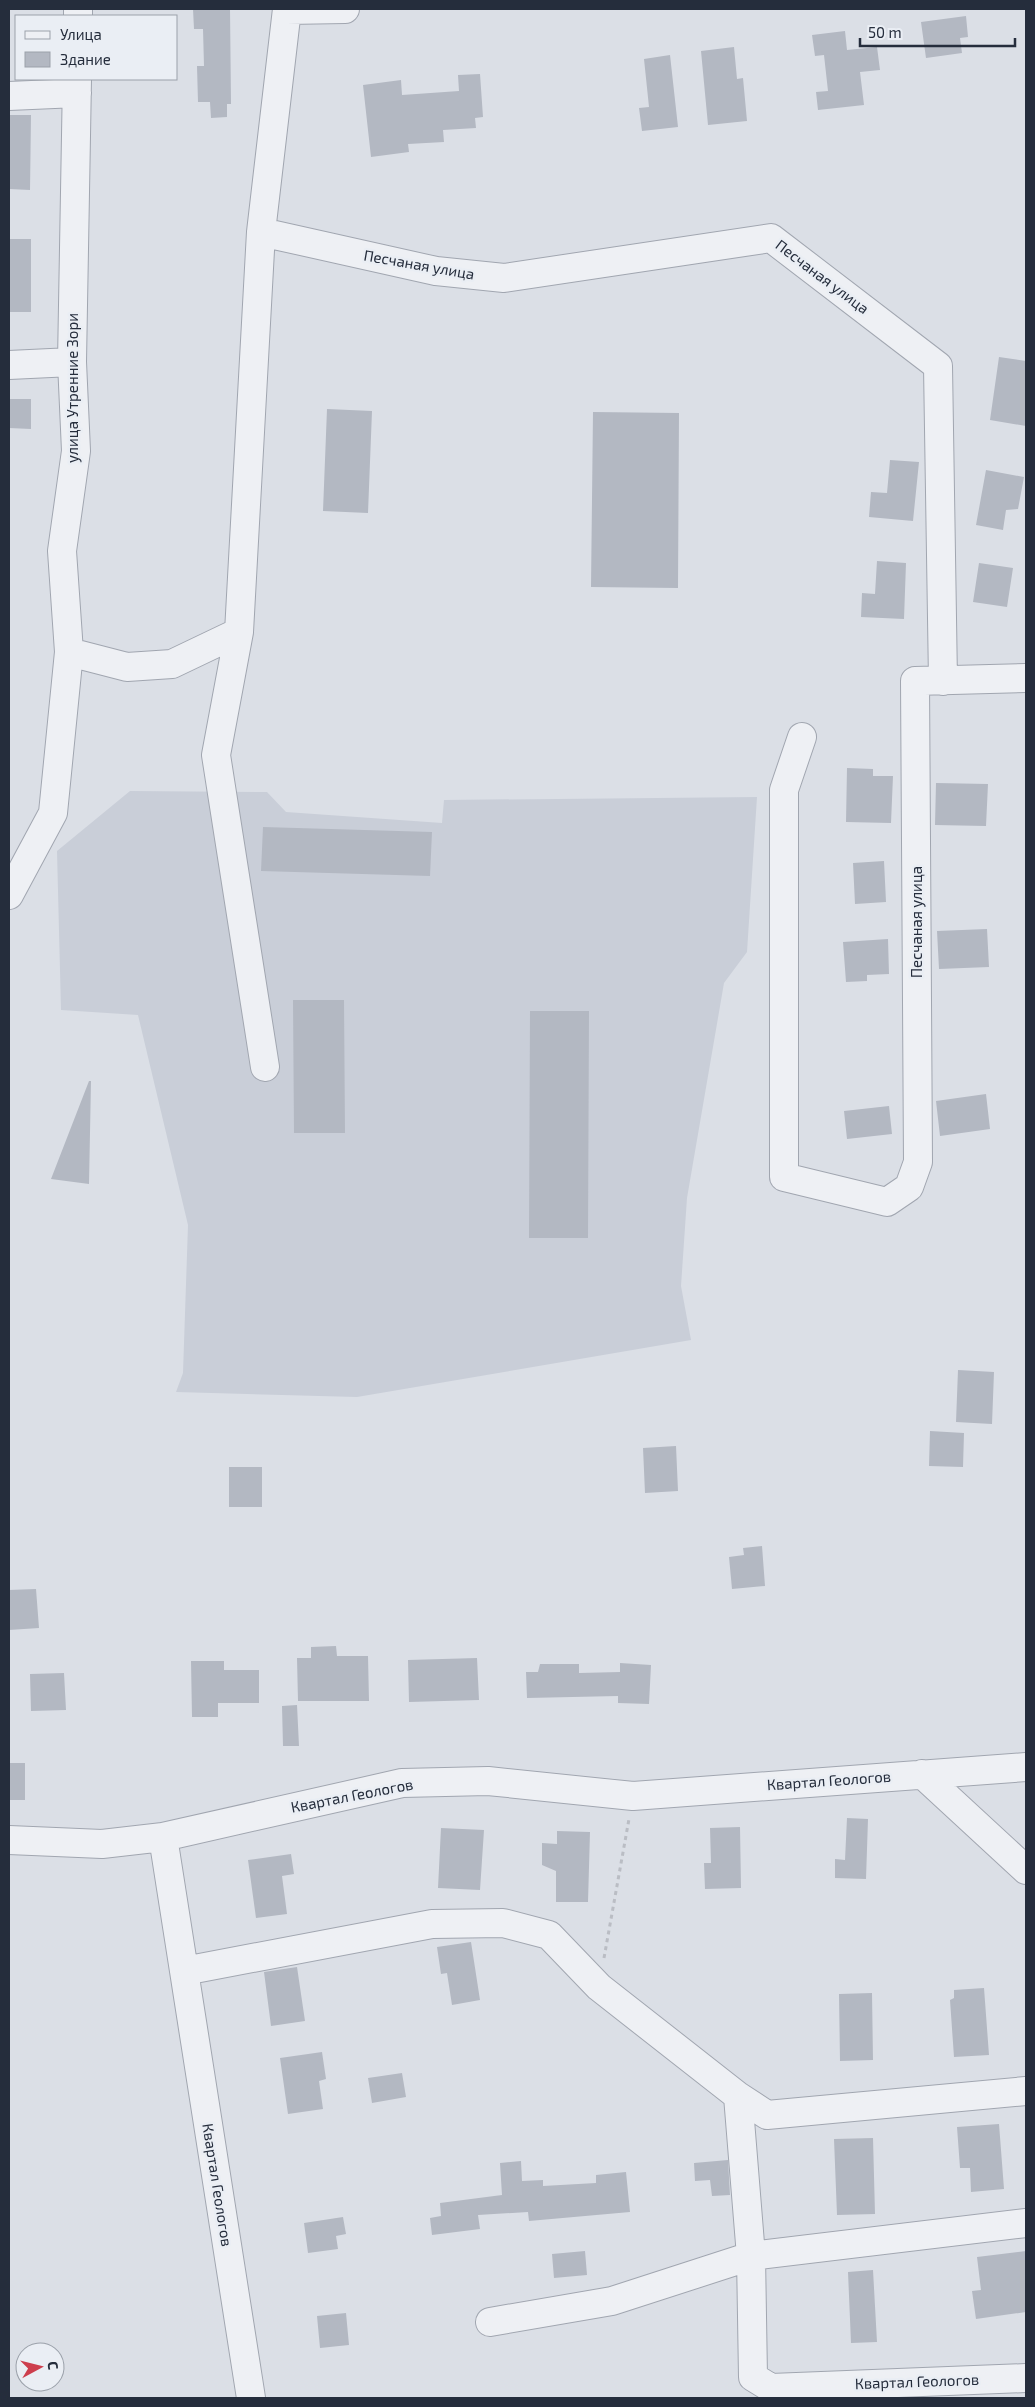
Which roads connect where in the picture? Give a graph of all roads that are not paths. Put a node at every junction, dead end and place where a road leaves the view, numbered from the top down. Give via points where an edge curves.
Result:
1 (287, 9) edge
2 (345, 9) edge
3 (77, 86) edge
4 (9, 96) edge
5 (261, 232) junction
6 (72, 362) junction
7 (9, 365) edge
8 (239, 632) junction
9 (69, 652) junction
10 (1026, 678) edge
11 (943, 681) junction
12 (802, 737) dead end
13 (15, 871) edge
14 (9, 895) edge
15 (264, 1067) dead end
16 (1026, 1767) edge
17 (922, 1774) junction
18 (163, 1837) junction
19 (9, 1840) edge
20 (1026, 1870) edge
21 (184, 1971) junction
22 (1026, 2091) edge
23 (738, 2096) junction
24 (1026, 2223) edge
25 (751, 2256) junction
26 (490, 2322) dead end
27 (1026, 2378) edge
28 (251, 2398) edge

1 - 2 street
1 - 5 street
3 - 4 street
3 - 6 street, улица Утренние Зори
5 - 8 street
5 - 11 street, Песчаная улица via 436,271 504,278 770,238 938,366
6 - 7 street
6 - 9 street, улица Утренние Зори via 76,451 62,551
8 - 9 street via 172,664 127,667
8 - 15 street via 216,755
9 - 13 street, улица Утренние Зори via 53,813
10 - 11 street
11 - 12 street, Песчаная улица via 915,681 918,1162 909,1187 887,1202 784,1177 784,790
13 - 14 street, улица Утренние Зори
16 - 17 street, Квартал Геологов
17 - 18 street, Квартал Геологов via 633,1796 488,1781 402,1783
17 - 20 street
18 - 19 street, Квартал Геологов via 102,1844
18 - 21 street, Квартал Геологов
21 - 23 street via 432,1924 503,1923 549,1935 599,1987
21 - 28 street, Квартал Геологов
22 - 23 street via 767,2115
23 - 25 street, Квартал Геологов
24 - 25 street
25 - 26 street via 612,2301
25 - 27 street, Квартал Геологов via 753,2377 771,2388

